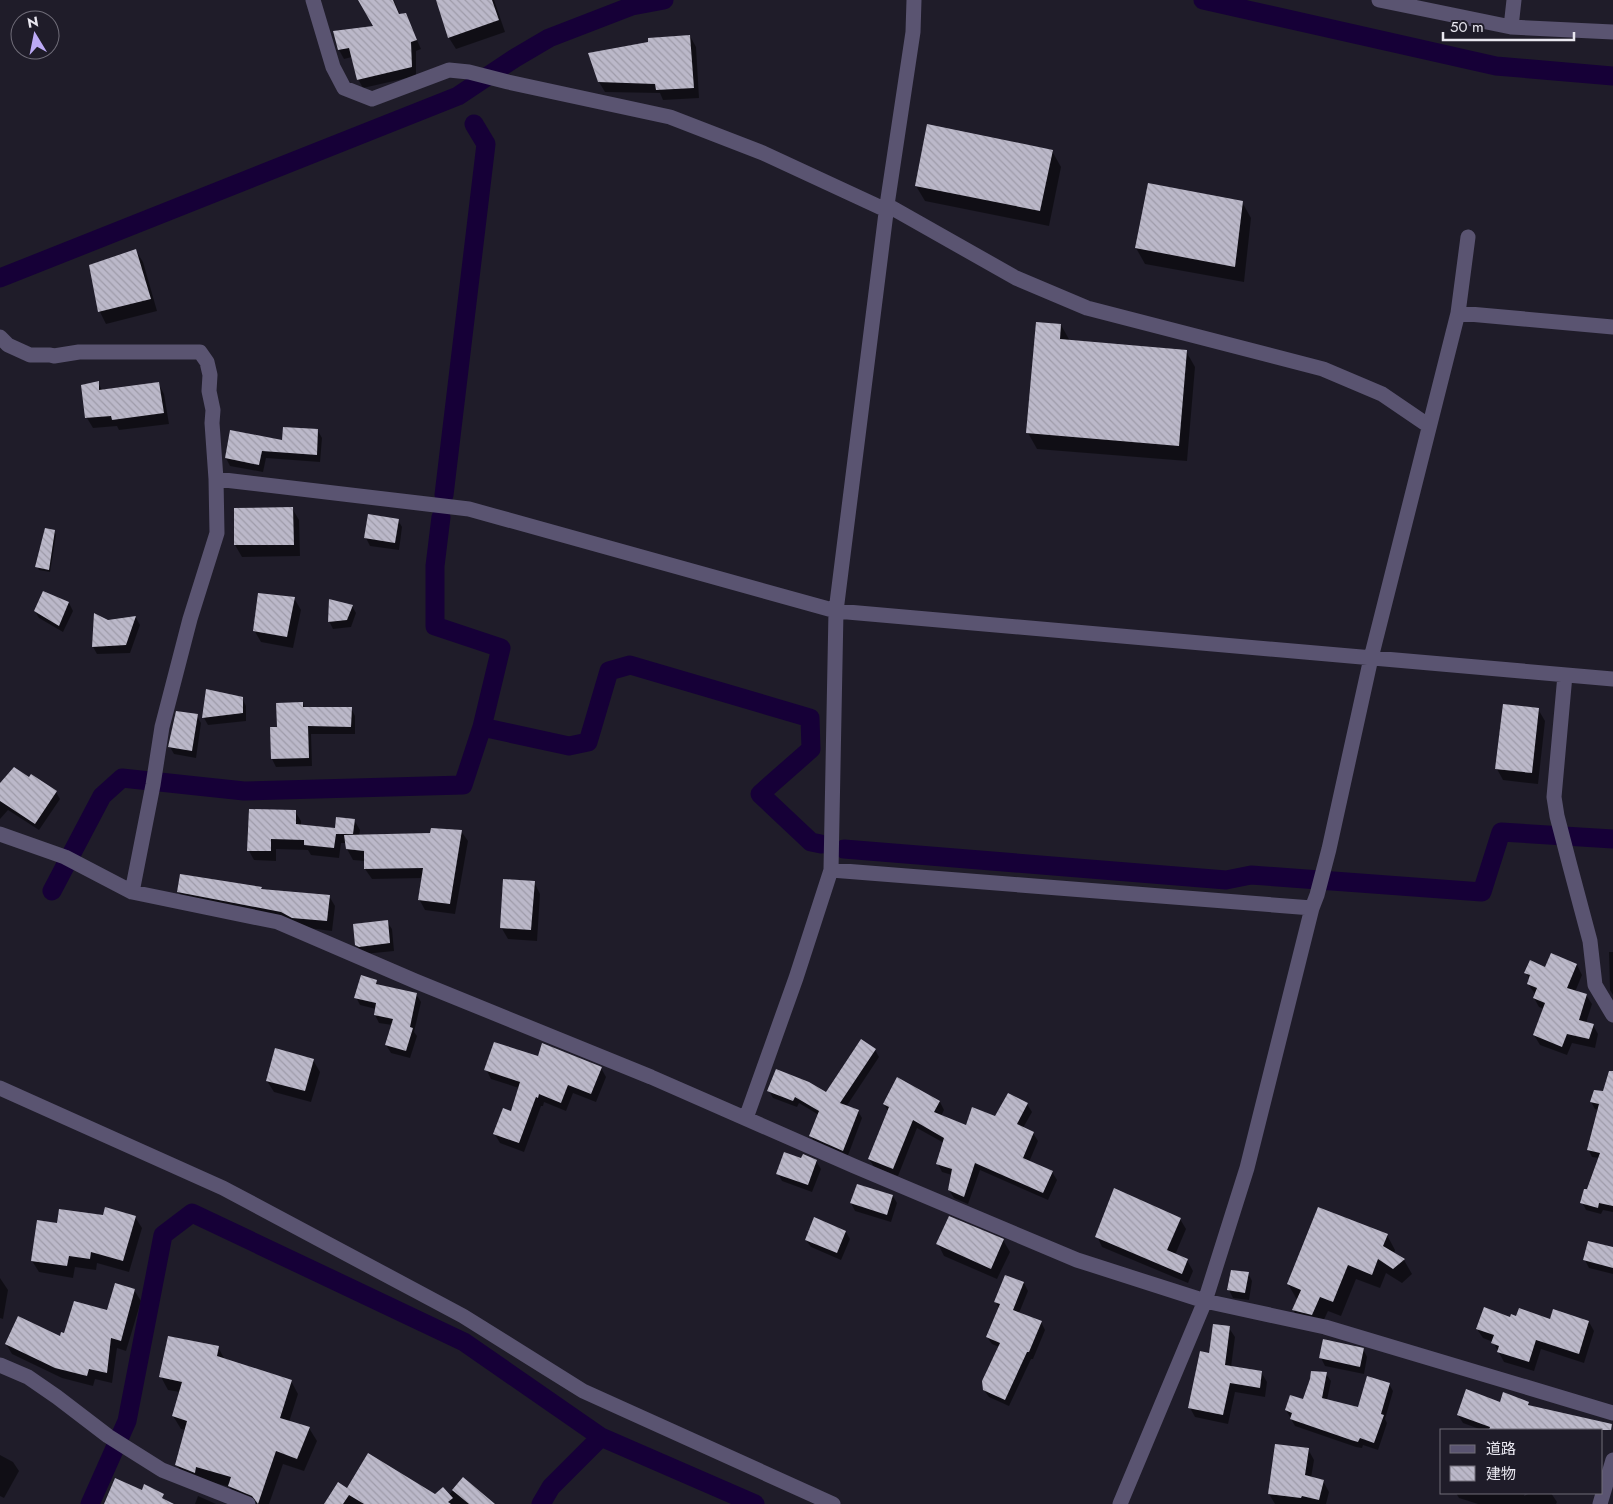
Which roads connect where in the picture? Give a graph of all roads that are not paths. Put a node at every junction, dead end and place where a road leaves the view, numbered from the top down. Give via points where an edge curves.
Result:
1 (313, 0) edge
2 (1379, 0) edge
3 (1514, 0) edge
4 (913, 6) edge
5 (1512, 27) junction
6 (1613, 32) edge
7 (886, 207) junction
8 (1468, 237) dead end
9 (1458, 313) junction
10 (1613, 327) edge
11 (0, 337) edge
12 (1428, 426) junction
13 (216, 479) junction
14 (836, 611) junction
15 (1371, 658) junction
16 (1565, 675) junction
17 (1613, 679) edge
18 (0, 834) edge
19 (831, 870) junction
20 (132, 892) junction
21 (1315, 901) junction
22 (1613, 1015) edge
23 (0, 1088) edge
24 (746, 1118) junction
25 (1206, 1301) junction
26 (0, 1366) edge
27 (1613, 1413) edge
28 (1613, 1460) edge
29 (1603, 1494) edge
30 (248, 1504) edge
31 (834, 1504) edge
32 (1120, 1504) edge

1 - 7 street via 333,67 344,88 372,99 449,70 469,72 670,117 763,153
2 - 5 street
3 - 5 street
4 - 7 street
5 - 6 street
7 - 12 street via 1016,278 1087,308 1323,369 1382,394
7 - 14 street
8 - 9 street
9 - 10 street
9 - 12 street
11 - 13 street via 8,346 30,356 79,352 200,352 210,375
12 - 15 street
13 - 14 street via 469,509
13 - 20 street via 218,533 190,619 162,727
14 - 15 street
14 - 19 street
15 - 16 street
15 - 21 street
16 - 17 street
16 - 22 street via 1554,797 1590,941 1595,985
18 - 20 street via 64,857
19 - 21 street
19 - 24 street
20 - 24 street via 278,922
21 - 25 street via 1247,1168
23 - 31 street via 223,1188 463,1316 583,1391
24 - 25 street via 1077,1260
25 - 27 street via 1325,1327
25 - 32 street
26 - 30 street via 28,1377 108,1436 162,1470
28 - 29 street

